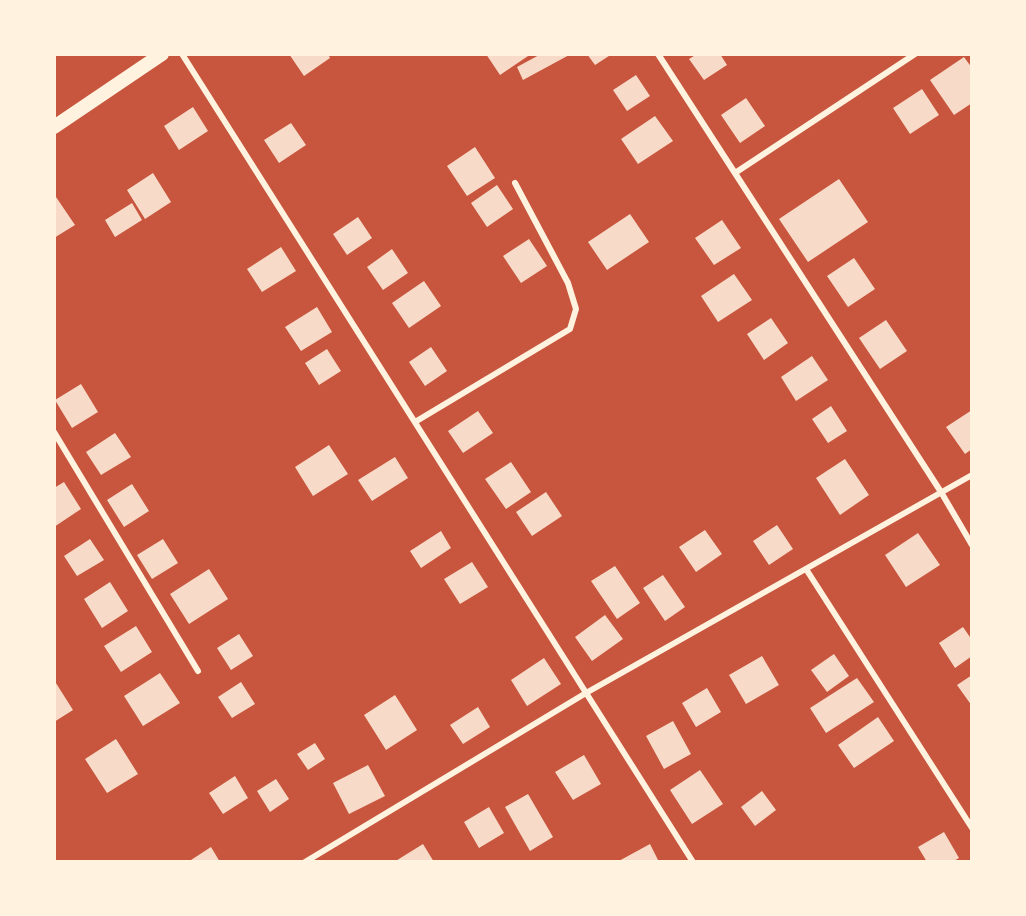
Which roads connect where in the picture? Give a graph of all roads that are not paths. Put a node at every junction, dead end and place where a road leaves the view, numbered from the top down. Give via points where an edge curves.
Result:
1 (162, 54) edge
2 (182, 54) edge
3 (658, 54) edge
4 (915, 54) edge
5 (54, 127) edge
6 (735, 173) junction
7 (515, 183) dead end
8 (415, 422) junction
9 (54, 432) edge
10 (972, 475) edge
11 (941, 492) junction
12 (972, 545) edge
13 (806, 569) junction
14 (198, 671) dead end
15 (586, 693) junction
16 (972, 828) edge
17 (305, 862) edge
18 (693, 862) edge

1 - 5 main road
2 - 8 street
3 - 6 street
4 - 6 street
6 - 11 street
7 - 8 street via 568,283 576,309 570,329
8 - 15 street
9 - 14 street
10 - 11 street
11 - 12 street
11 - 13 street
13 - 15 street
13 - 16 street
15 - 17 street
15 - 18 street

